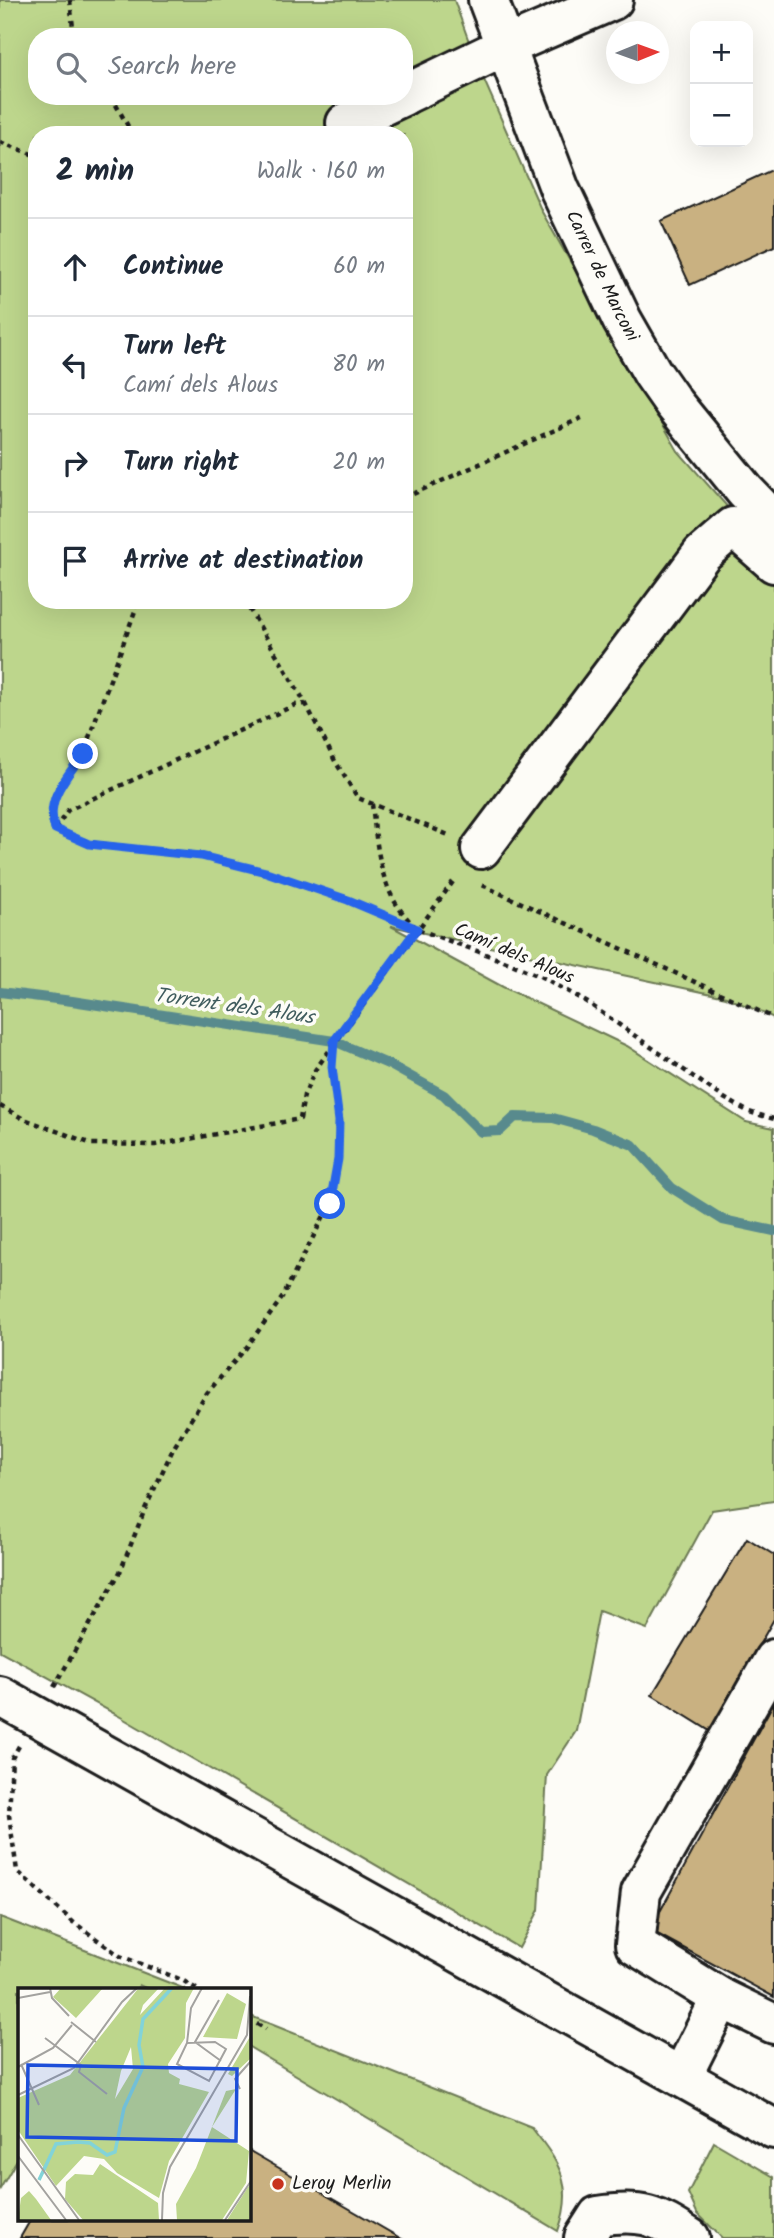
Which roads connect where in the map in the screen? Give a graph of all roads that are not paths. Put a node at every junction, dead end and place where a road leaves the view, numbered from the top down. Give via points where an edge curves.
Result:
1 (488, 0) edge
2 (613, 0) edge
3 (505, 47) junction
4 (413, 91) edge
5 (384, 105) edge
6 (346, 123) dead end
7 (774, 520) edge
8 (774, 563) edge
9 (476, 871) road end
10 (774, 1659) edge
11 (0, 1696) edge
12 (721, 1998) junction
13 (774, 2024) edge
14 (682, 2076) junction
15 (774, 2129) edge
16 (584, 2238) edge
17 (690, 2238) edge

1 - 3 street, Carrer de Marconi
2 - 3 street
3 - 4 street
3 - 7 street, Carrer de Marconi via 560,190 622,320 674,404
5 - 6 street
8 - 9 street via 733,527 702,554
10 - 12 street via 641,1892 635,1945
11 - 14 street
12 - 13 street
12 - 14 street
14 - 15 street
16 - 17 street via 598,2216 623,2212 659,2218

